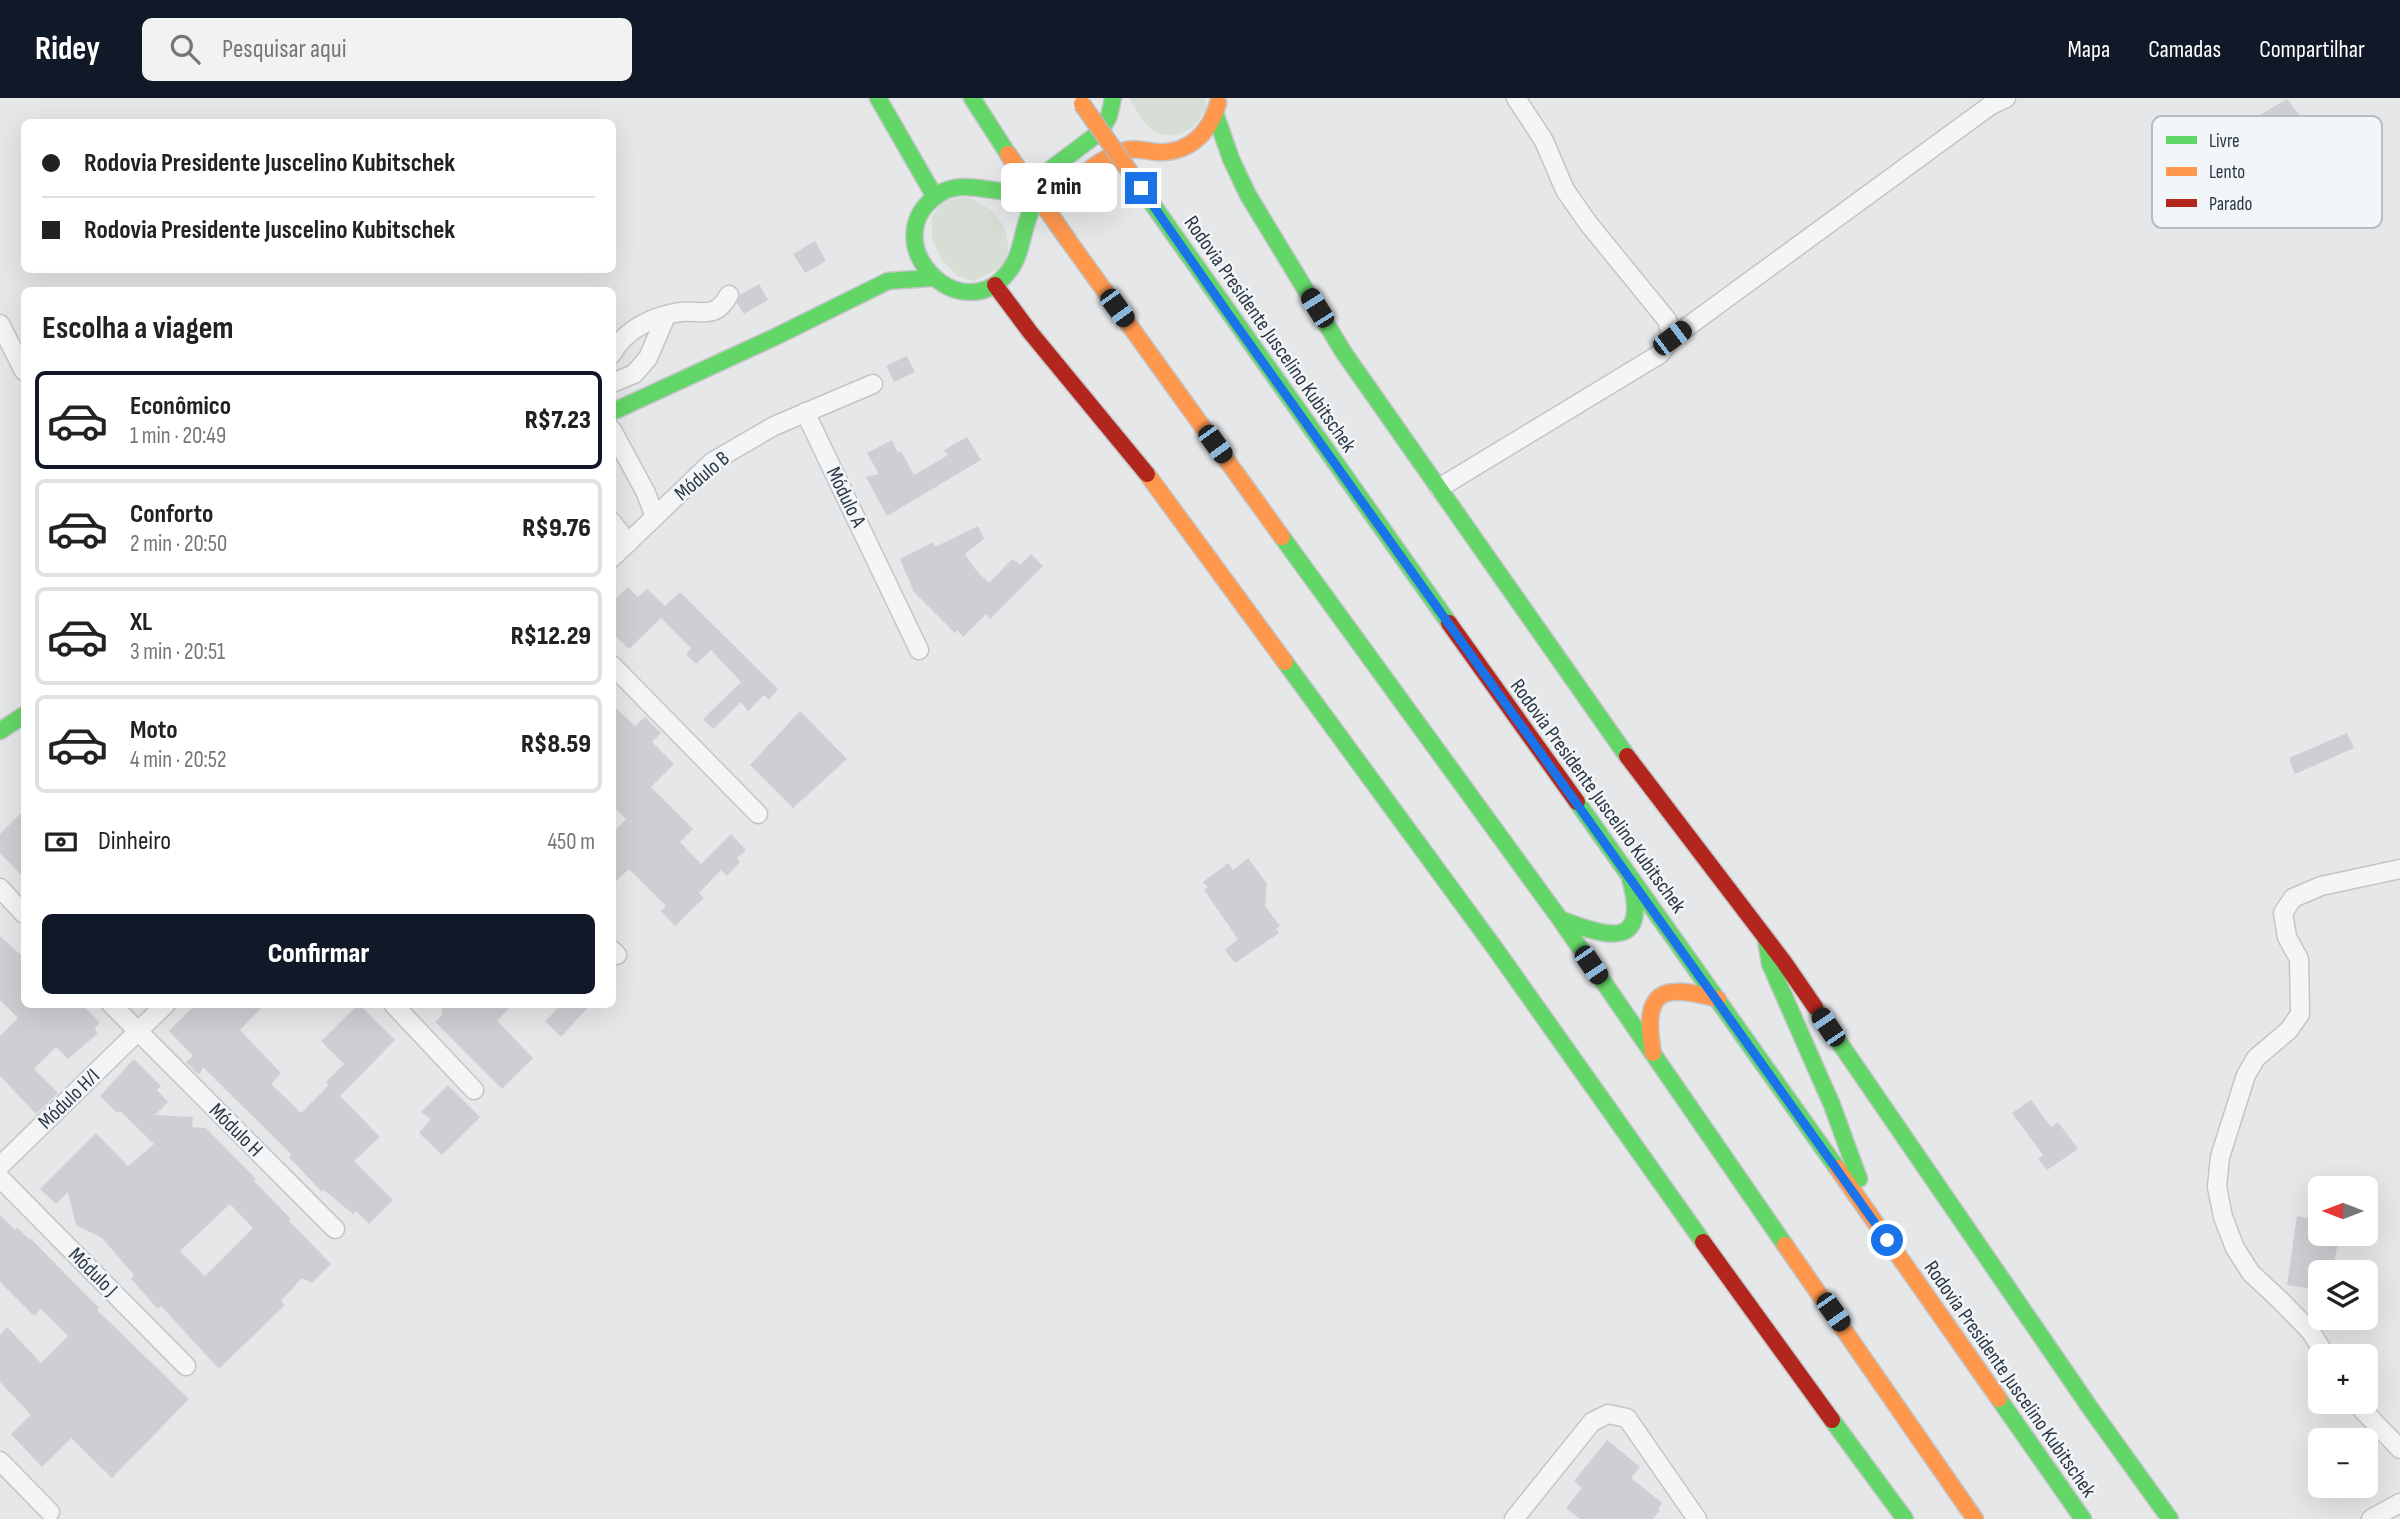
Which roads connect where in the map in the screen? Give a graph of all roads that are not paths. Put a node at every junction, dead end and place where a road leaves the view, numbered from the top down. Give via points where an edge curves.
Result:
1 (878, 98) edge
2 (972, 98) edge
3 (1113, 98) edge
4 (1219, 98) edge
5 (1516, 98) edge
6 (2006, 98) edge
7 (1080, 101) edge
8 (1216, 116) junction
9 (935, 197) junction
10 (915, 247) junction
11 (931, 278) junction
12 (888, 281) junction
13 (995, 285) junction
14 (729, 295) dead end
15 (666, 316) junction
16 (0, 324) edge
17 (1672, 338) junction
18 (616, 349) edge
19 (21, 365) edge
20 (616, 381) edge
21 (873, 384) dead end
22 (616, 410) edge
23 (805, 412) junction
24 (616, 437) edge
25 (1439, 488) junction
26 (655, 517) junction
27 (616, 527) edge
28 (628, 543) junction
29 (616, 554) edge
30 (919, 650) dead end
31 (616, 669) edge
32 (21, 717) edge
33 (0, 731) edge
34 (758, 814) dead end
35 (2400, 869) edge
36 (1630, 877) junction
37 (0, 888) edge
38 (21, 911) edge
39 (1560, 919) junction
40 (1766, 940) junction
41 (1718, 999) junction
42 (115, 1008) edge
43 (162, 1008) edge
44 (397, 1008) edge
45 (137, 1032) junction
46 (1654, 1057) junction
47 (474, 1090) dead end
48 (0, 1167) edge
49 (0, 1178) edge
50 (1875, 1221) junction
51 (335, 1228) dead end
52 (2318, 1344) edge
53 (186, 1366) dead end
54 (2366, 1414) edge
55 (2400, 1449) edge
56 (0, 1461) edge
57 (2400, 1503) edge
58 (50, 1512) dead end
59 (1514, 1519) edge
60 (1697, 1519) edge
61 (1905, 1519) edge
62 (1975, 1519) edge
63 (2083, 1519) edge
64 (2170, 1519) edge
65 (2371, 1519) edge

1 - 9 main road
2 - 39 main road, bridge via 1068,240
3 - 9 main road via 1101,131 1023,190 1004,193 978,187 951,188
4 - 8 main road
5 - 17 street via 1544,141 1565,191 1667,320
6 - 17 street
7 - 36 main road, Rodovia Presidente Juscelino Kubitschek, bridge
8 - 13 main road via 1199,140 1186,148 1157,152 1134,147 1115,154 1035,205 1016,262
8 - 25 main road via 1231,159 1275,242 1344,352
9 - 10 main road via 916,228
10 - 11 main road
10 - 12 main road
11 - 12 main road
11 - 13 main road via 962,292 979,292
12 - 22 main road
13 - 61 main road via 1156,485
14 - 15 street via 716,311
15 - 18 street via 630,332
15 - 20 street via 648,358 634,374
16 - 19 street
17 - 25 street via 1660,354
21 - 23 street
23 - 26 street, Módulo B via 712,462
23 - 30 street, Módulo A
24 - 26 street
25 - 40 main road via 1637,770
26 - 28 street, Módulo B
27 - 28 street
28 - 29 street, Módulo B
31 - 34 street
32 - 33 main road
35 - 52 street via 2321,887 2293,898 2283,913 2287,937 2299,959 2300,1014 2289,1031 2256,1058 2246,1075 2220,1157 2217,1187 2235,1248 2251,1273
36 - 39 main road via 1637,908 1629,929 1599,934
36 - 41 main road, Rodovia Presidente Juscelino Kubitschek
37 - 38 street
39 - 46 main road
40 - 50 main road via 1770,964 1832,1105
40 - 64 main road
41 - 46 main road via 1683,990 1656,997 1647,1028
41 - 50 main road, Rodovia Presidente Juscelino Kubitschek
42 - 45 street, Módulo H
43 - 45 street, Módulo H/I
44 - 47 street
45 - 48 street, Módulo H/I
45 - 51 street, Módulo H
46 - 62 main road
49 - 53 street, Módulo J
50 - 63 main road, Rodovia Presidente Juscelino Kubitschek
54 - 55 street
56 - 58 street
57 - 65 street
59 - 60 street via 1592,1422 1608,1414 1627,1418

